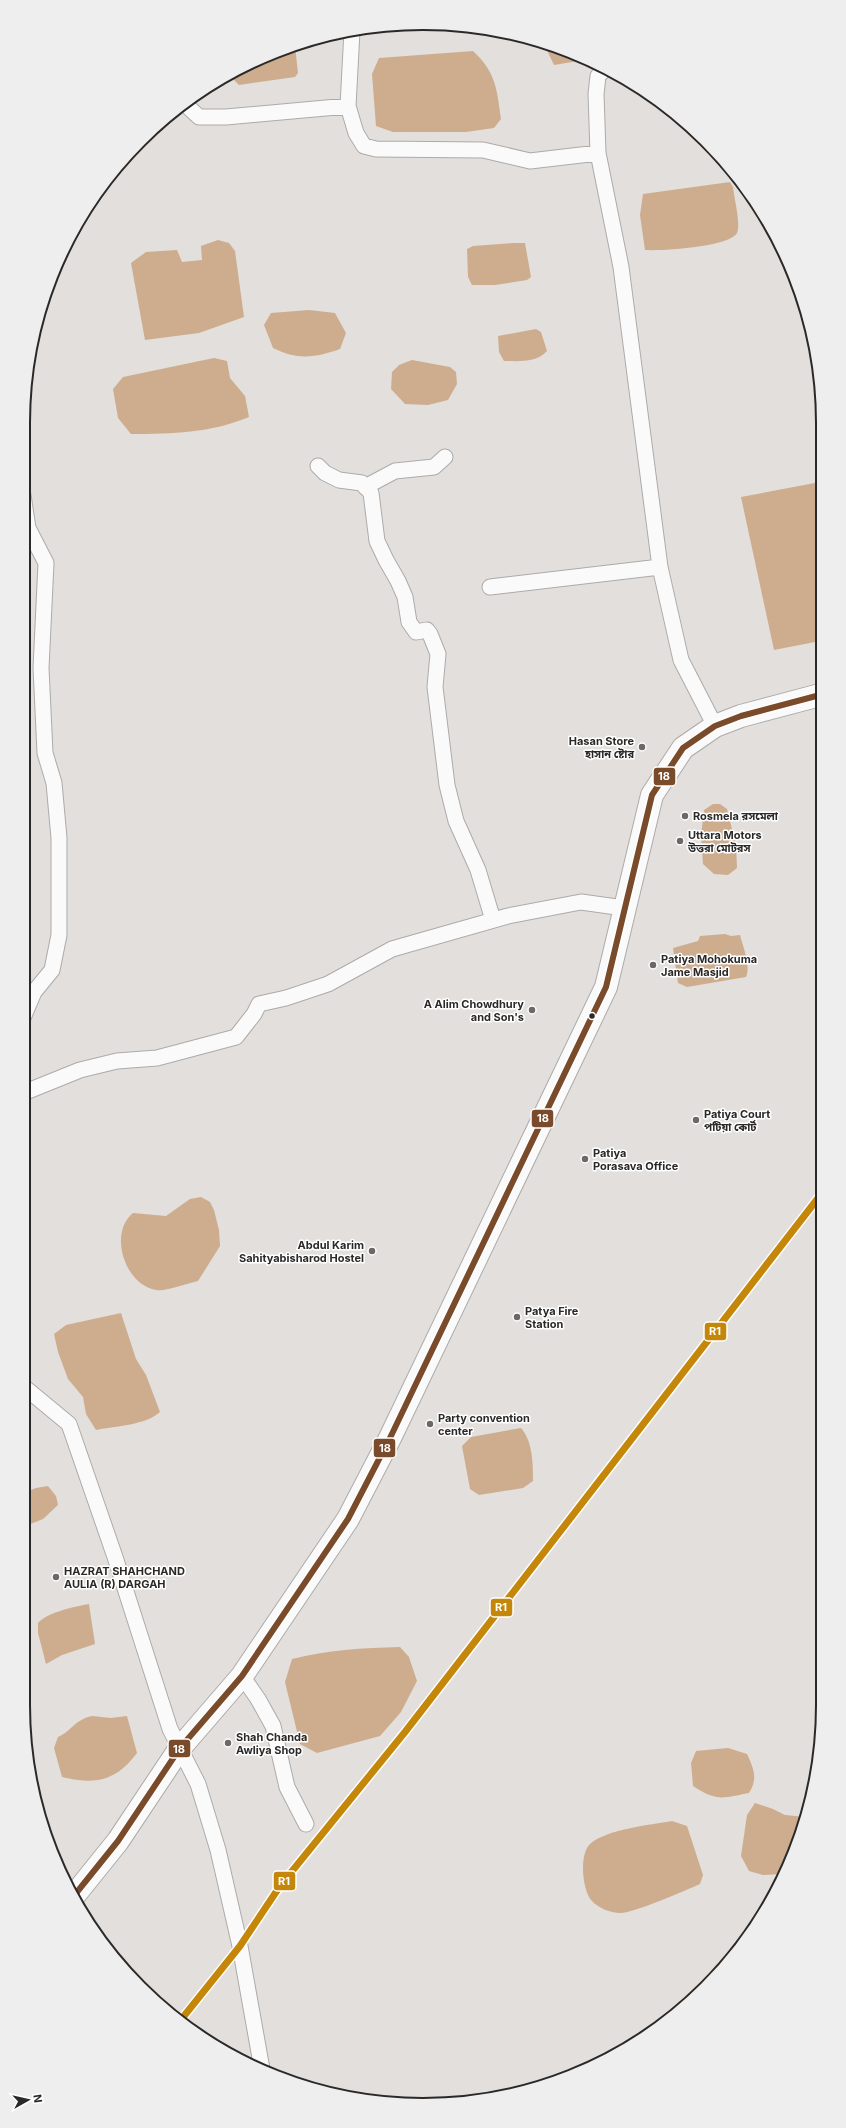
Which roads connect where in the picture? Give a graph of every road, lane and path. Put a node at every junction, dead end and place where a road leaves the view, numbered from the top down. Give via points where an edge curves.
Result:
1 (352, 37) edge
2 (601, 73) edge
3 (348, 106) junction
4 (189, 108) edge
5 (598, 153) junction
6 (445, 457) dead end
7 (318, 466) dead end
8 (365, 487) junction
9 (30, 532) edge
10 (660, 567) junction
11 (490, 588) dead end
12 (816, 696) edge
13 (715, 726) junction
14 (624, 908) junction
15 (493, 920) junction
16 (30, 1001) edge
17 (30, 1090) edge
18 (30, 1392) edge
19 (242, 1676) junction
20 (180, 1748) junction
21 (306, 1824) dead end
22 (77, 1891) edge
23 (261, 2062) edge

1 - 3 street
2 - 5 street via 598,76 596,94
3 - 4 street via 226,117 199,117
3 - 5 street via 356,132 364,146 376,149 483,150 530,161
5 - 10 street via 621,267
6 - 8 street via 434,468 395,471
7 - 8 street via 339,480 362,483
8 - 15 street via 371,493 377,541 405,597 409,622 416,632 426,630 430,634 438,654 435,687 447,785 456,821 478,870
9 - 16 street via 46,563 41,668 45,753 54,783 59,838 59,935 52,970 34,992
10 - 11 street
10 - 13 street via 681,660
12 - 13 highway via 741,716
13 - 14 highway via 683,748 652,794
14 - 15 street via 581,902
14 - 19 highway via 606,987 390,1438 348,1519
15 - 17 street via 392,949 328,984 259,1004 236,1037 157,1058 117,1061 80,1070
18 - 20 street via 69,1424 170,1729
19 - 20 highway
19 - 21 street via 273,1726 287,1787
20 - 22 highway via 118,1841
20 - 23 street via 198,1784 218,1850 240,1946

